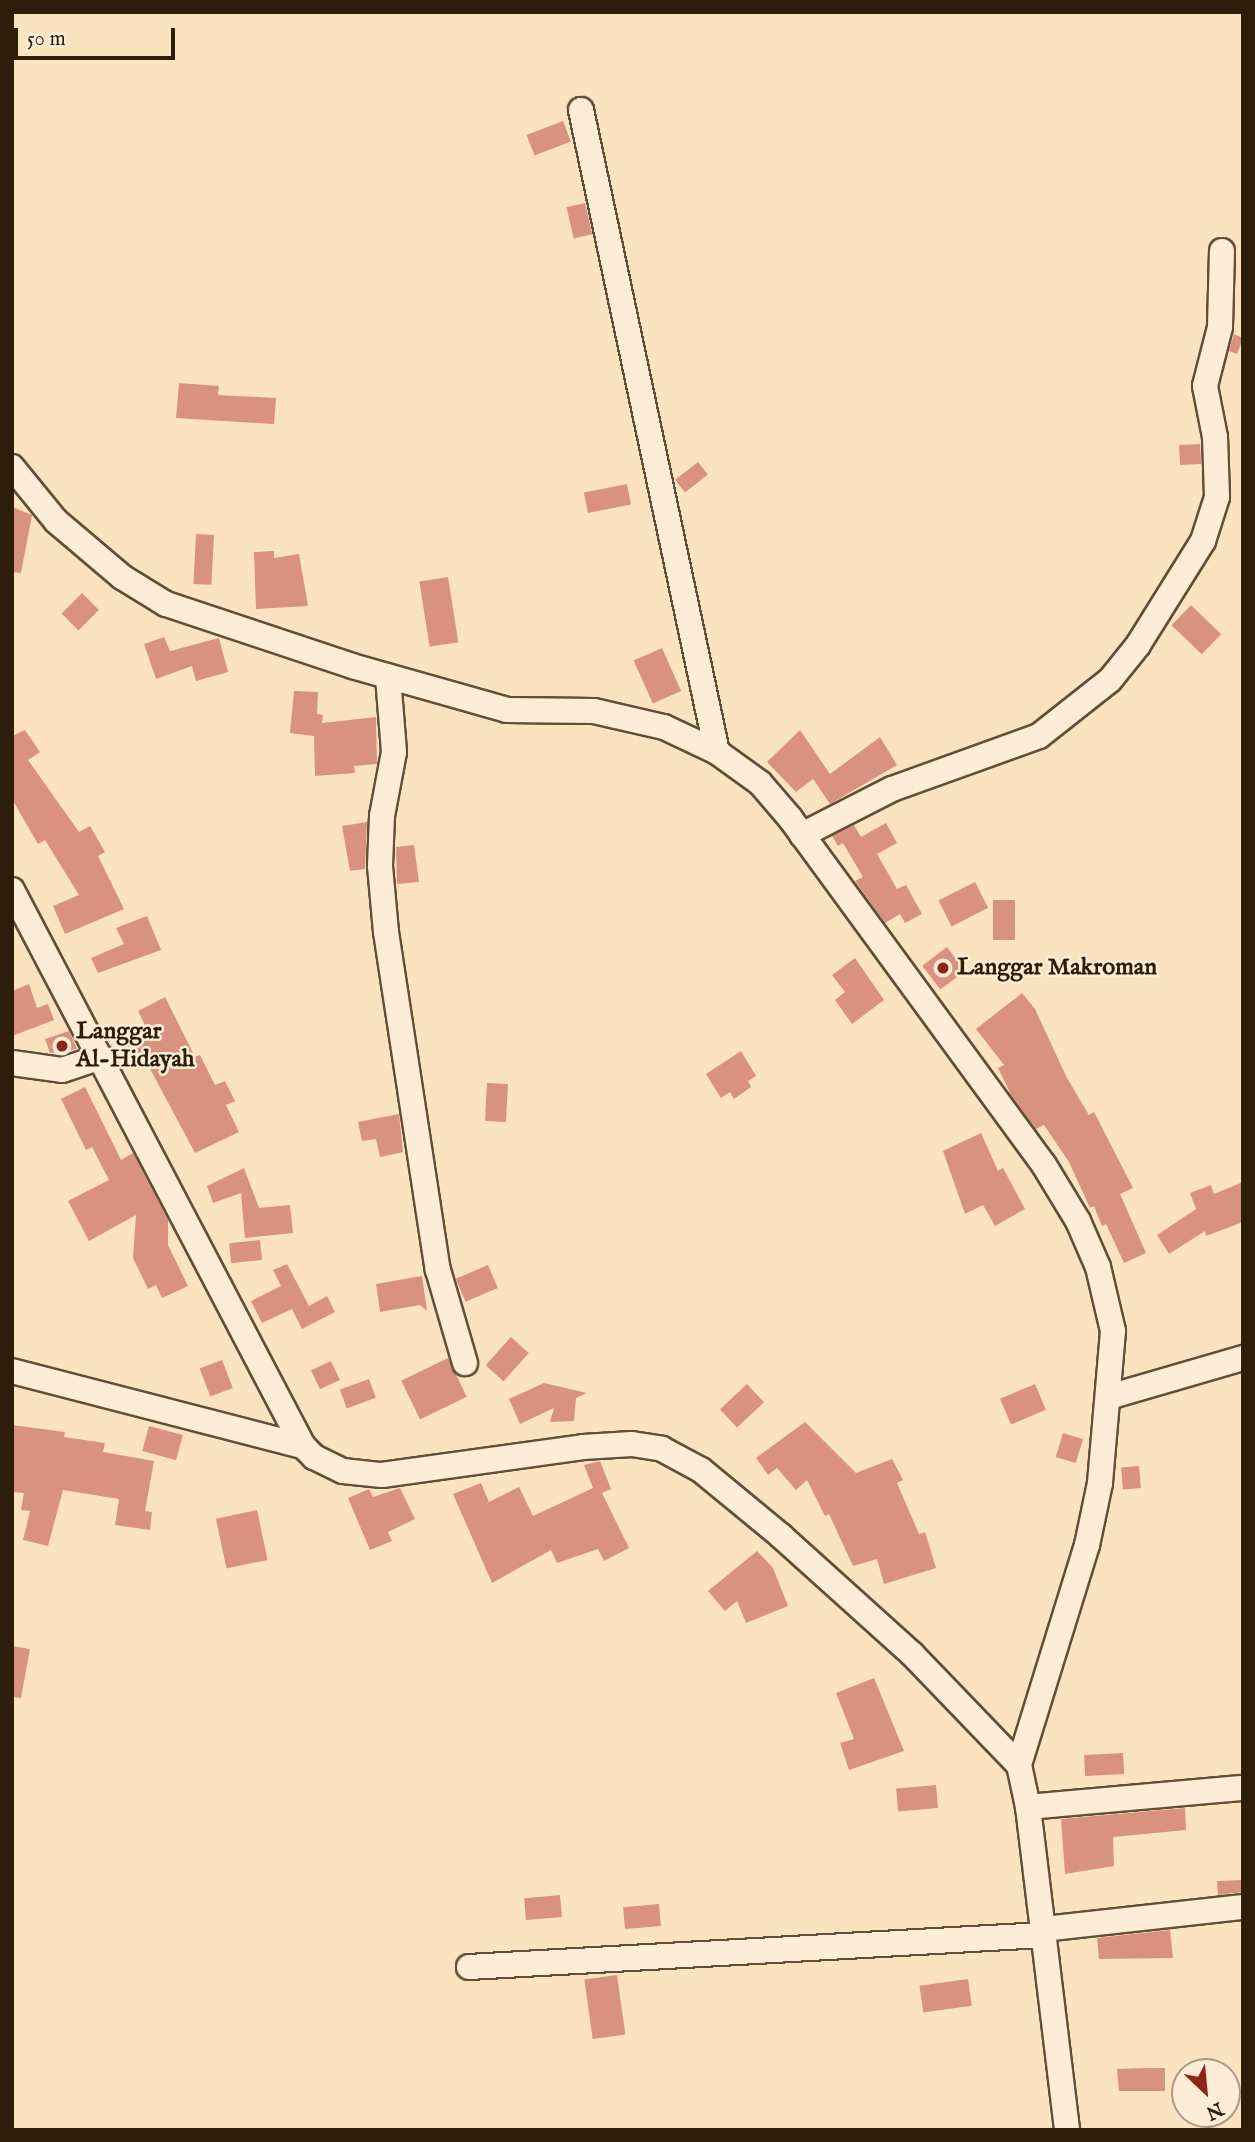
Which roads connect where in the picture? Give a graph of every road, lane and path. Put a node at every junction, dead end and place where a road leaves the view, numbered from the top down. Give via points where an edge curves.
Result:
1 (580, 110) dead end
2 (1222, 251) dead end
3 (12, 467) edge
4 (388, 677) junction
5 (717, 752) junction
6 (802, 835) junction
7 (12, 890) edge
8 (101, 1057) junction
9 (12, 1063) edge
10 (1243, 1358) edge
11 (466, 1363) dead end
12 (12, 1371) edge
13 (1109, 1397) junction
14 (303, 1446) junction
15 (1019, 1765) junction
16 (1243, 1788) edge
17 (1028, 1807) junction
18 (1243, 1907) edge
19 (1043, 1932) junction
20 (469, 1967) dead end
21 (1067, 2130) edge

1 - 5 street
2 - 6 street via 1220,327 1205,386 1217,497 1203,541 1138,645 1110,680 1039,736 881,794
3 - 4 street via 56,521 145,594 208,620
4 - 5 street via 507,710 594,711 641,722
4 - 11 street via 394,752 382,816 380,866 386,932 438,1270
5 - 6 street via 760,783
6 - 13 street via 1044,1165 1078,1221 1098,1267 1113,1331
7 - 8 street
8 - 9 street via 62,1070
8 - 14 street
10 - 13 street
12 - 14 street
13 - 15 street via 1100,1483 1087,1545
14 - 15 street via 326,1465 382,1475 583,1447 632,1444 662,1449 701,1470 781,1536 912,1654
15 - 17 street
16 - 17 street
17 - 19 street
18 - 19 street
19 - 20 street
19 - 21 street

